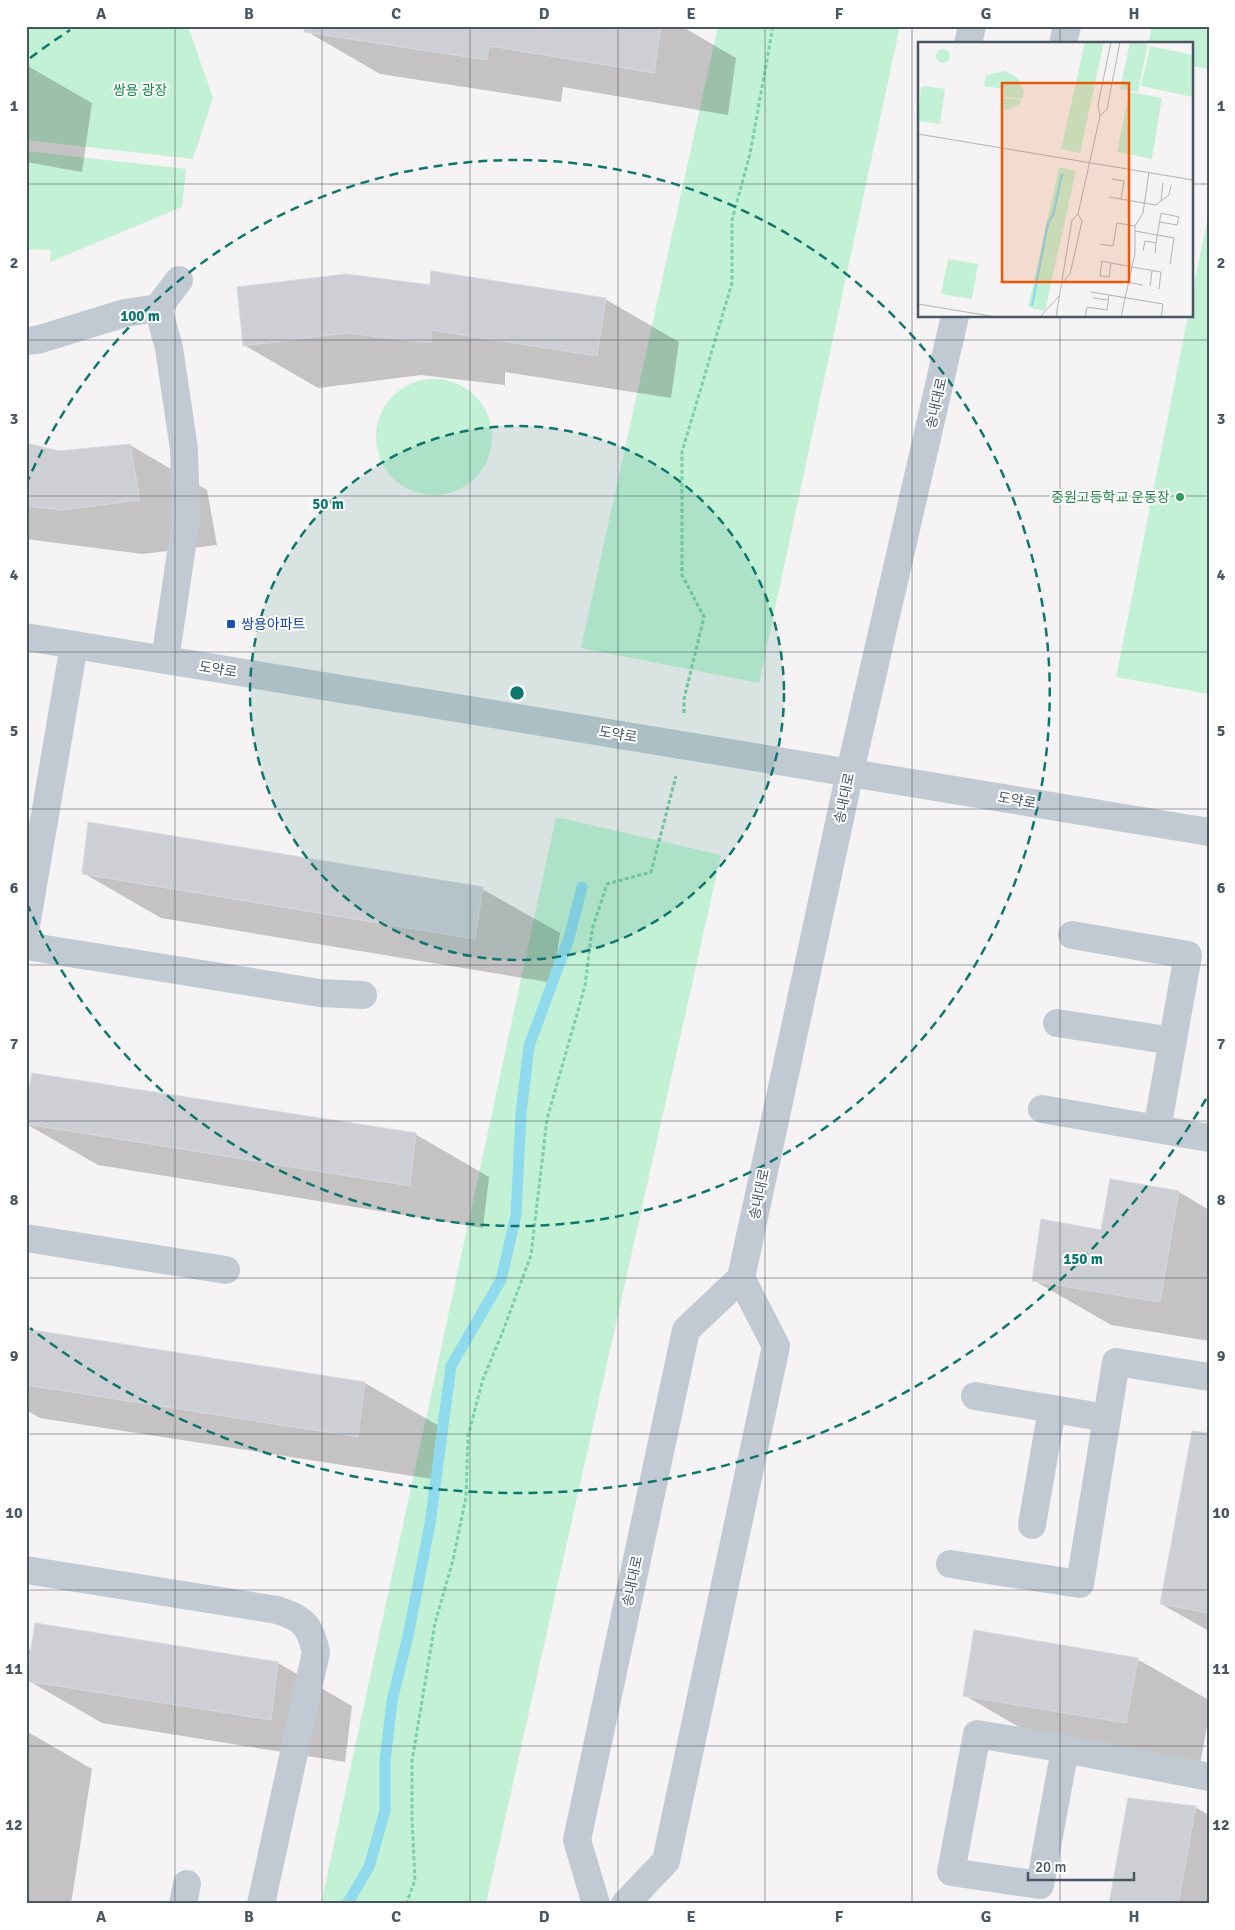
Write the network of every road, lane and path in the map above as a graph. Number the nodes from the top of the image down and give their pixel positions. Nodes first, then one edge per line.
1 (773, 26) edge
2 (972, 26) edge
3 (1067, 26) edge
4 (968, 42) edge
5 (1063, 42) edge
6 (178, 280) dead end
7 (158, 308) junction
8 (956, 318) edge
9 (26, 341) edge
10 (26, 637) edge
11 (74, 645) junction
12 (165, 660) junction
13 (684, 745) junction
14 (850, 772) junction
15 (1209, 832) edge
16 (26, 926) edge
17 (1072, 935) dead end
18 (26, 946) edge
19 (363, 994) dead end
20 (1058, 1023) dead end
21 (1172, 1041) junction
22 (1042, 1109) dead end
23 (1156, 1129) junction
24 (1209, 1138) edge
25 (26, 1238) edge
26 (226, 1270) dead end
27 (741, 1278) junction
28 (1209, 1376) edge
29 (975, 1396) dead end
30 (1052, 1410) junction
31 (1106, 1418) junction
32 (1032, 1525) dead end
33 (950, 1564) dead end
34 (26, 1570) edge
35 (1065, 1749) junction
36 (1209, 1777) edge
37 (262, 1904) edge
38 (406, 1904) edge
39 (596, 1904) edge
40 (625, 1904) edge

1 - 13 path
2 - 4 street
3 - 5 street
6 - 7 street
7 - 9 street
7 - 12 street
8 - 14 street, 송내대로
10 - 11 street, 도약로
11 - 12 street, 도약로
11 - 16 street
12 - 13 street, 도약로
13 - 14 street, 도약로
13 - 38 path
14 - 15 street, 도약로
14 - 27 street, 송내대로
17 - 21 street
18 - 19 street
20 - 21 street
21 - 23 street
22 - 23 street
23 - 24 street
25 - 26 street
27 - 39 street, 송내대로
27 - 40 street
28 - 31 street
29 - 30 street
30 - 31 street
30 - 32 street
31 - 33 street
34 - 37 street
35 - 35 street
35 - 36 street

